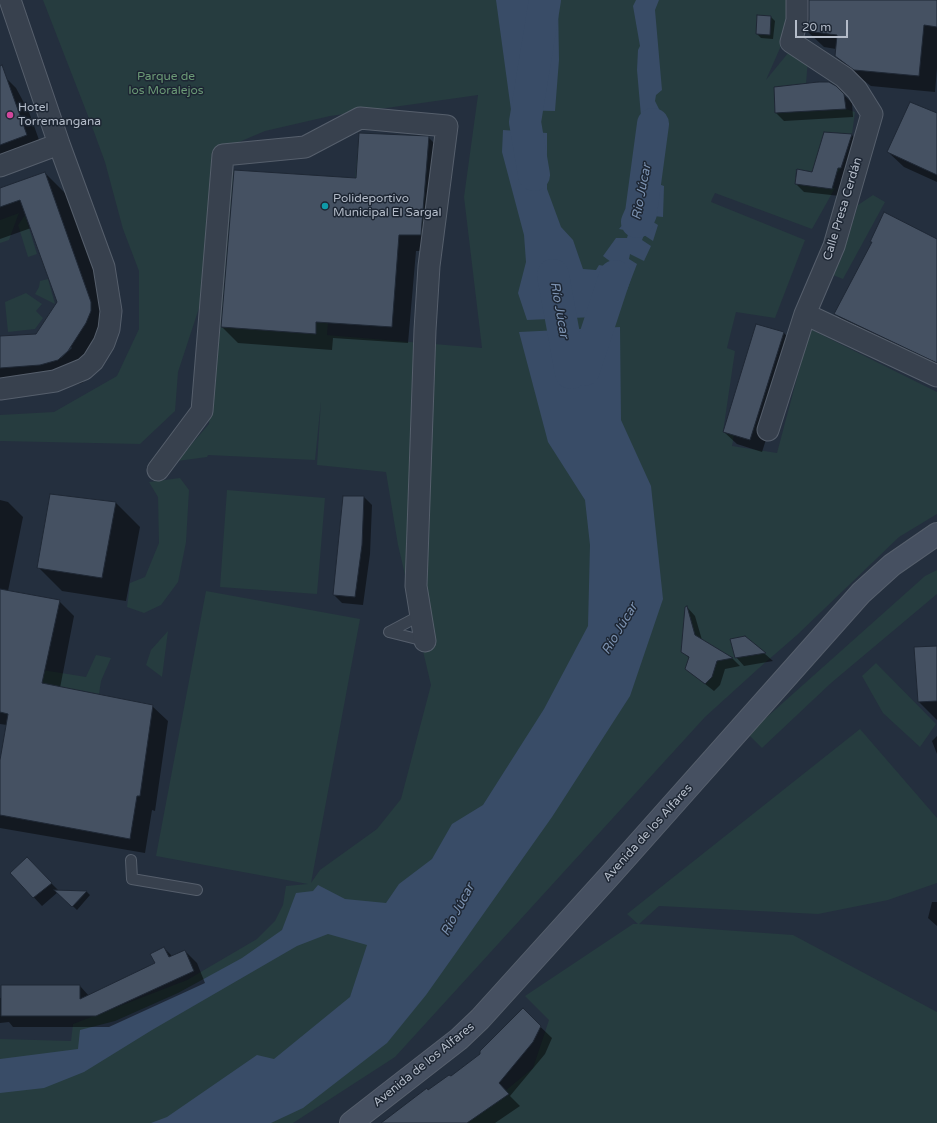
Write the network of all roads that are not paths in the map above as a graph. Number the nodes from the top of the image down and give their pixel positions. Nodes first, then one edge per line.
1 (10, 0) edge
2 (797, 0) edge
3 (59, 144) junction
4 (0, 166) edge
5 (805, 314) junction
6 (937, 376) edge
7 (0, 389) edge
8 (768, 430) dead end
9 (158, 470) dead end
10 (937, 534) edge
11 (421, 615) junction
12 (425, 641) joint
13 (131, 860) dead end
14 (196, 890) dead end
15 (351, 1123) edge

1 - 3 street
2 - 5 street, Calle Presa Cerdán
3 - 4 street
3 - 7 street
5 - 6 street
5 - 8 street, Calle Presa Cerdán
9 - 11 street
10 - 15 street, Avenida de los Alfares
11 - 12 street
11 - 12 lane
13 - 14 lane

